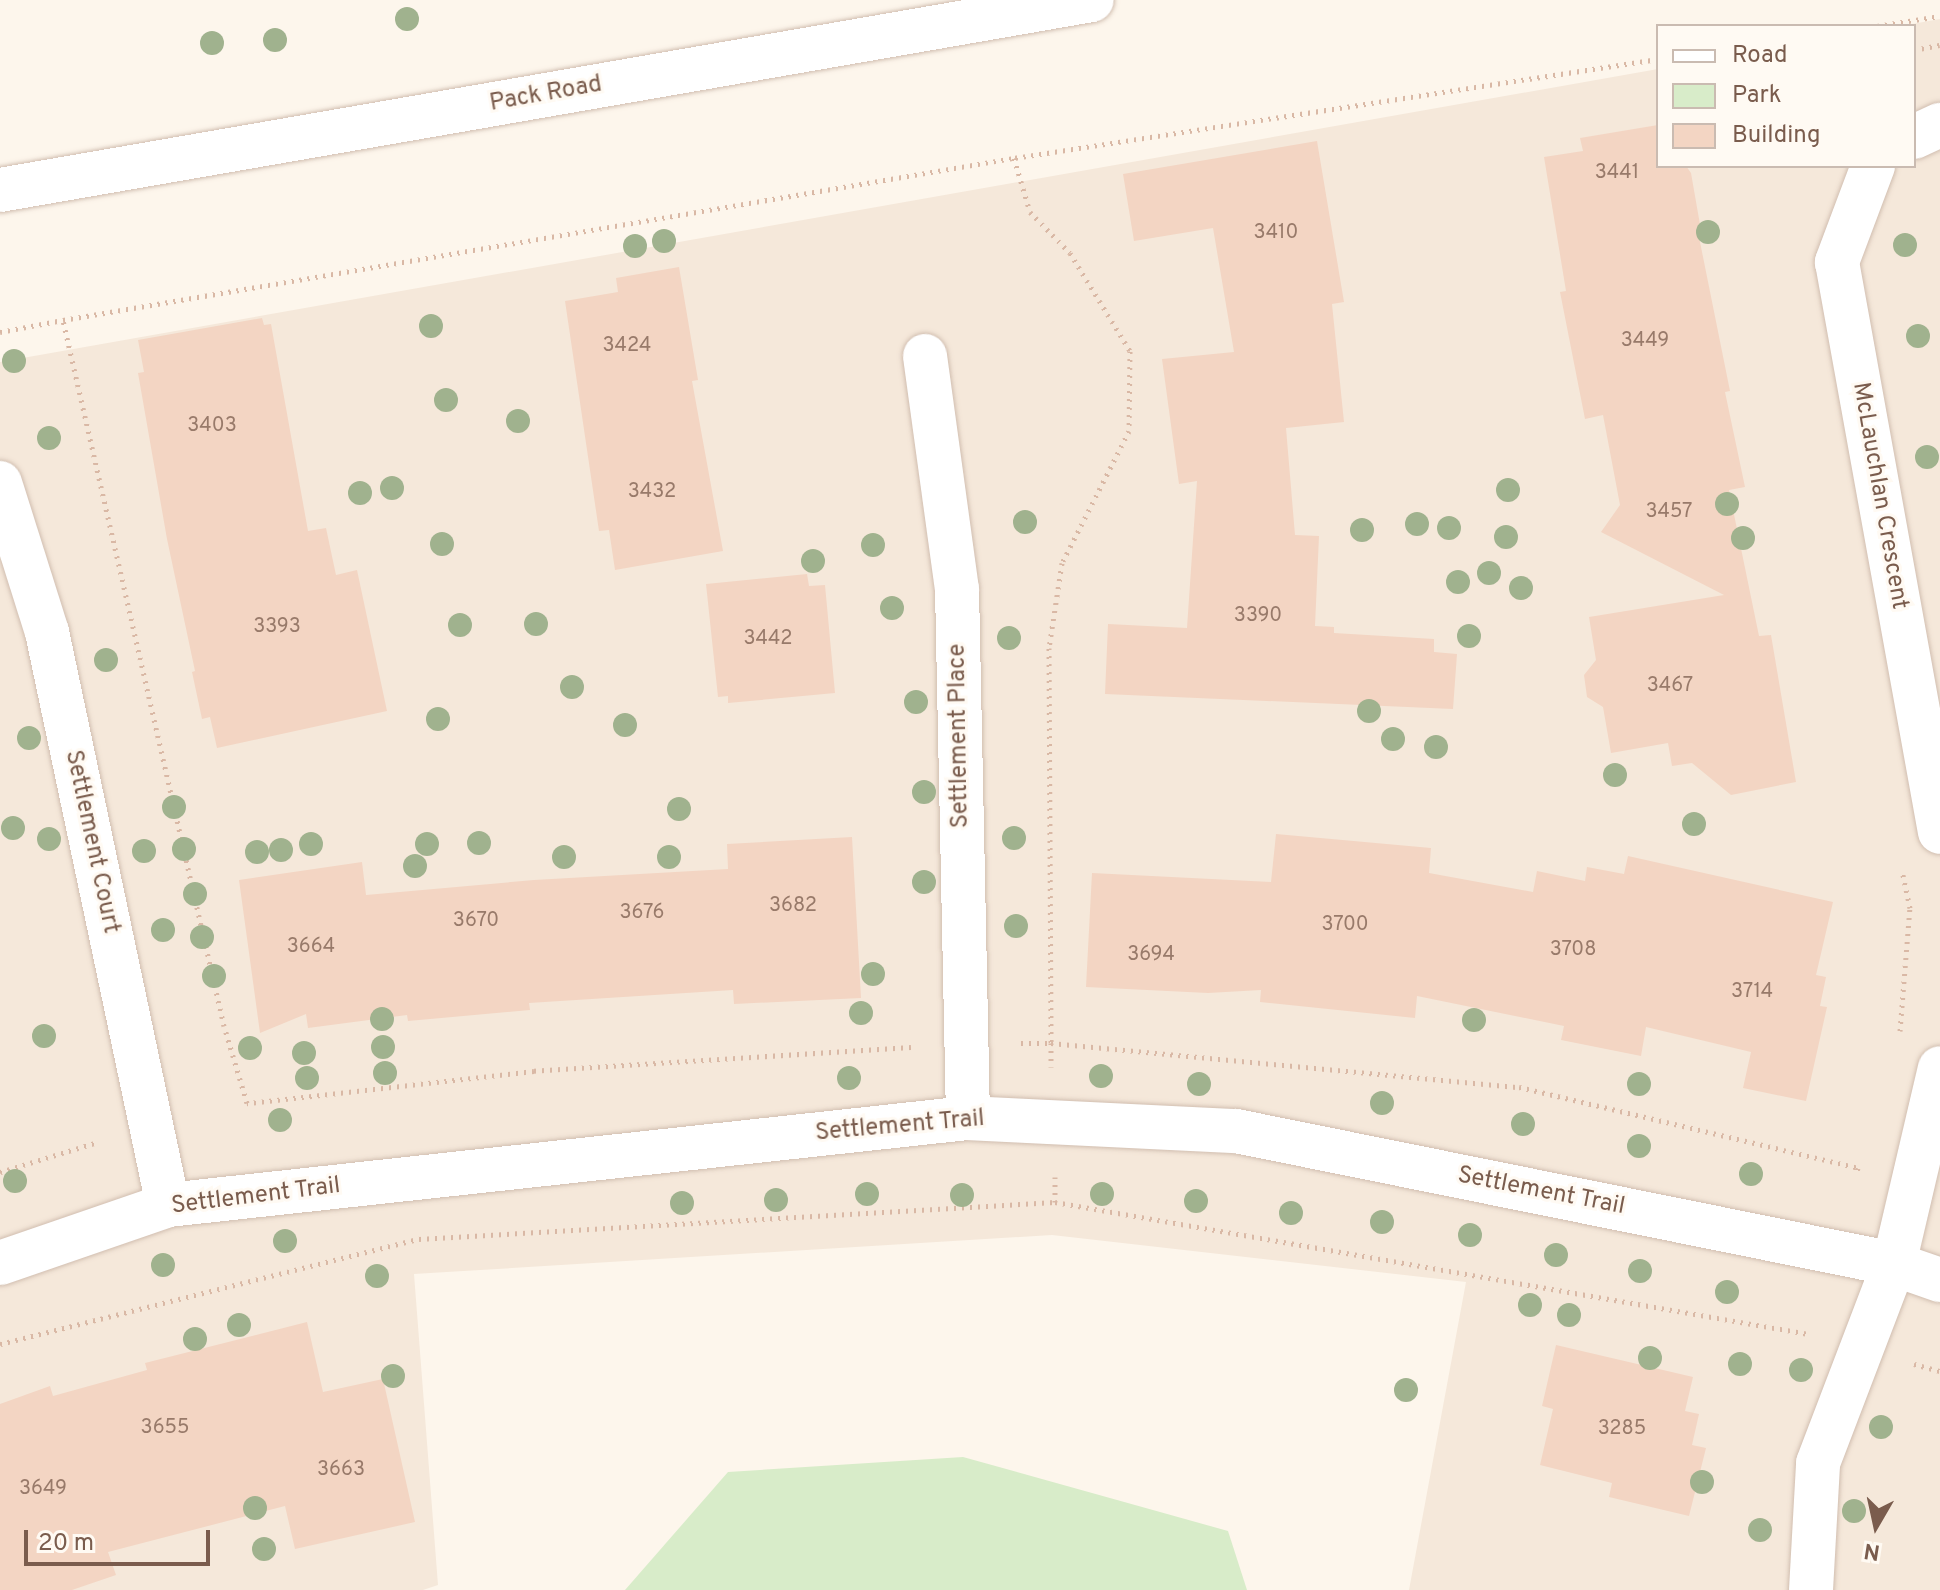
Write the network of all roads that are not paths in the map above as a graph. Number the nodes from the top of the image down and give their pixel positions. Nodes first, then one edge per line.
1 (1092, 0) edge
2 (1940, 125) edge
3 (1916, 136) edge
4 (1872, 168) edge
5 (0, 190) edge
6 (925, 356) dead end
7 (0, 483) edge
8 (1940, 832) edge
9 (1940, 1068) edge
10 (968, 1118) junction
11 (168, 1205) junction
12 (0, 1263) edge
13 (1894, 1264) junction
14 (1940, 1280) edge
15 (1811, 1590) edge

1 - 5 street, Pack Road
2 - 3 street
4 - 8 street, McLauchlan Crescent
6 - 10 street, Settlement Place
7 - 11 street, Settlement Court
9 - 13 street
10 - 11 street, Settlement Trail
10 - 13 street, Settlement Trail
11 - 12 street, Settlement Trail
13 - 14 street, Settlement Trail
13 - 15 street

